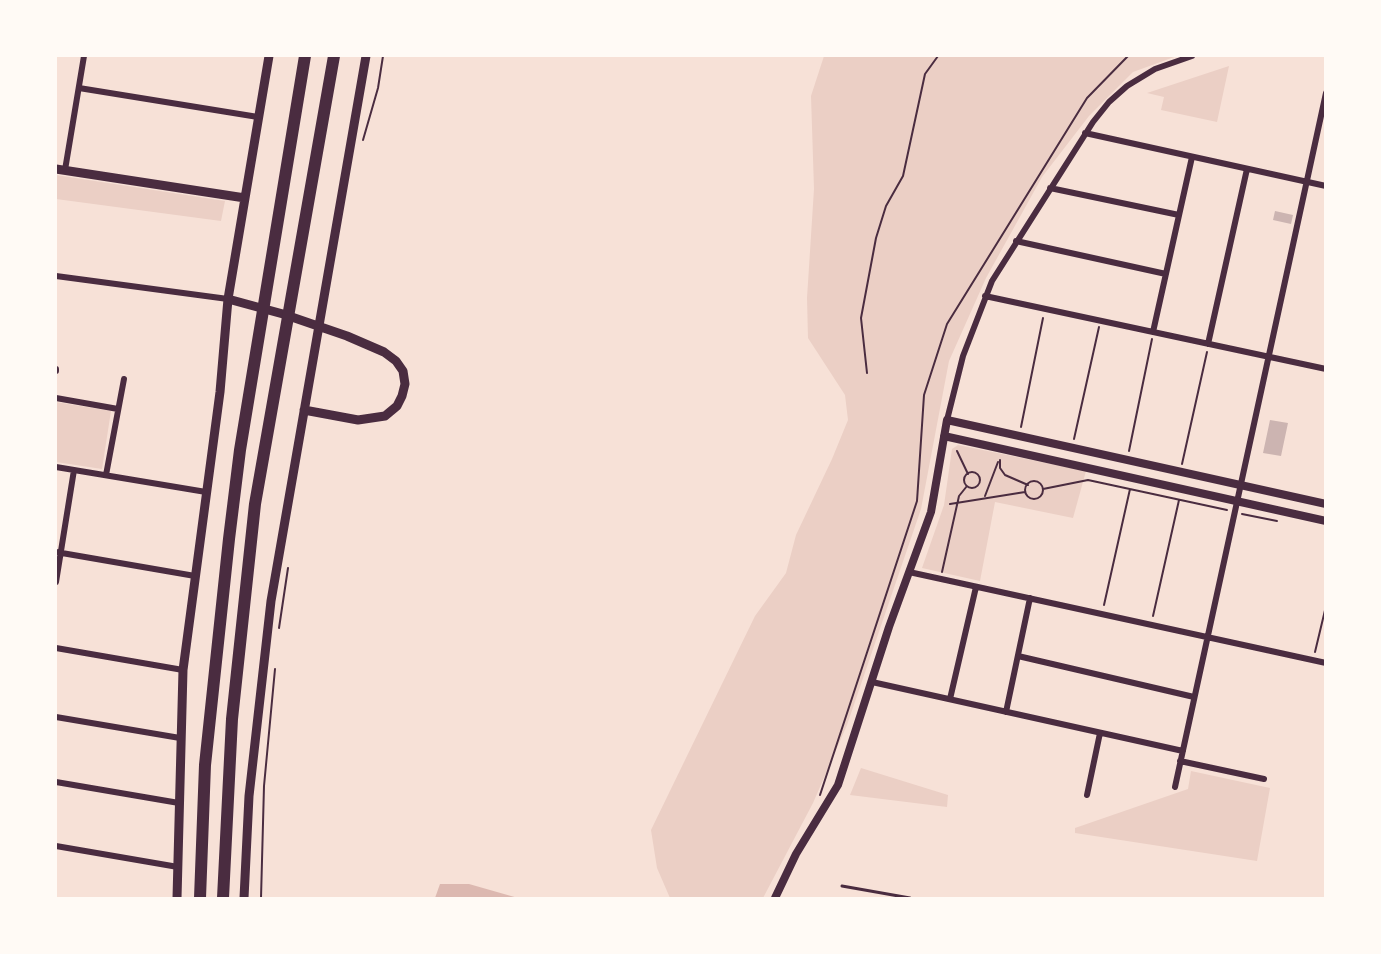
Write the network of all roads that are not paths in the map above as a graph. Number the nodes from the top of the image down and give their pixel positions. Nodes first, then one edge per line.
1 (84, 56) edge
2 (269, 56) edge
3 (305, 56) edge
4 (334, 56) edge
5 (366, 56) edge
6 (1192, 56) edge
7 (79, 87) junction
8 (1326, 93) edge
9 (258, 117) junction
10 (1085, 133) junction
11 (1192, 157) junction
12 (1247, 169) junction
13 (60, 170) edge
14 (1307, 182) junction
15 (1326, 186) edge
16 (1050, 188) junction
17 (244, 198) junction
18 (1179, 215) junction
19 (1016, 241) junction
20 (1166, 274) junction
21 (56, 276) edge
22 (985, 296) junction
23 (228, 299) junction
24 (1153, 332) junction
25 (1208, 344) junction
26 (1269, 357) junction
27 (1326, 369) edge
28 (124, 379) dead end
29 (56, 398) edge
30 (118, 409) junction
31 (304, 410) junction
32 (947, 420) junction
33 (944, 436) junction
34 (56, 467) edge
35 (74, 470) junction
36 (106, 475) junction
37 (1242, 486) junction
38 (206, 492) junction
39 (1236, 502) junction
40 (1326, 504) edge
41 (1326, 521) edge
42 (58, 553) edge
43 (909, 572) junction
44 (195, 576) junction
45 (56, 582) edge
46 (976, 586) junction
47 (1030, 598) junction
48 (1207, 637) junction
49 (56, 648) edge
50 (1018, 656) junction
51 (1326, 663) edge
52 (183, 670) junction
53 (872, 682) junction
54 (1194, 697) junction
55 (950, 699) junction
56 (1006, 712) junction
57 (56, 717) edge
58 (1100, 733) junction
59 (180, 738) junction
60 (1183, 751) junction
61 (1180, 761) junction
62 (1264, 779) dead end
63 (56, 782) edge
64 (1175, 787) dead end
65 (1087, 795) dead end
66 (179, 803) junction
67 (56, 846) edge
68 (178, 867) junction
69 (842, 886) dead end
70 (177, 898) edge
71 (200, 898) edge
72 (223, 898) edge
73 (244, 898) edge
74 (775, 898) edge
75 (910, 898) edge

1 - 7 street
2 - 9 main road
3 - 71 highway
4 - 72 highway
5 - 31 main road
6 - 10 street
7 - 9 street
7 - 13 street
8 - 14 street
9 - 17 main road
10 - 11 street
10 - 16 street
11 - 12 street
11 - 18 street
12 - 14 street
12 - 25 street
13 - 17 main road
14 - 15 street
14 - 26 street
16 - 18 street
16 - 19 street
17 - 23 main road
18 - 20 street
19 - 20 street
19 - 22 street
20 - 24 street
21 - 23 street
22 - 24 street
22 - 32 street
23 - 31 main road
23 - 38 main road
24 - 25 street
25 - 26 street
26 - 27 street
26 - 37 street
28 - 30 street
29 - 30 street
30 - 36 street
31 - 73 main road
32 - 33 street
32 - 37 street
33 - 39 street
33 - 43 street
34 - 35 street
35 - 36 street
35 - 42 street
36 - 38 street
37 - 39 street
37 - 40 street
38 - 44 main road
39 - 41 street
39 - 48 street
42 - 44 street
42 - 45 street
43 - 46 street
43 - 53 street
44 - 52 main road
46 - 47 street
46 - 55 street
47 - 48 street
47 - 50 street
48 - 51 street
48 - 54 street
49 - 52 street
50 - 54 street
50 - 56 street
52 - 59 main road
53 - 55 street
53 - 74 street
54 - 60 street
55 - 56 street
56 - 58 street
57 - 59 street
58 - 60 street
58 - 65 street
59 - 66 main road
60 - 61 street
61 - 62 street
61 - 64 street
63 - 66 street
66 - 68 main road
67 - 68 street
68 - 70 main road
69 - 75 lane

